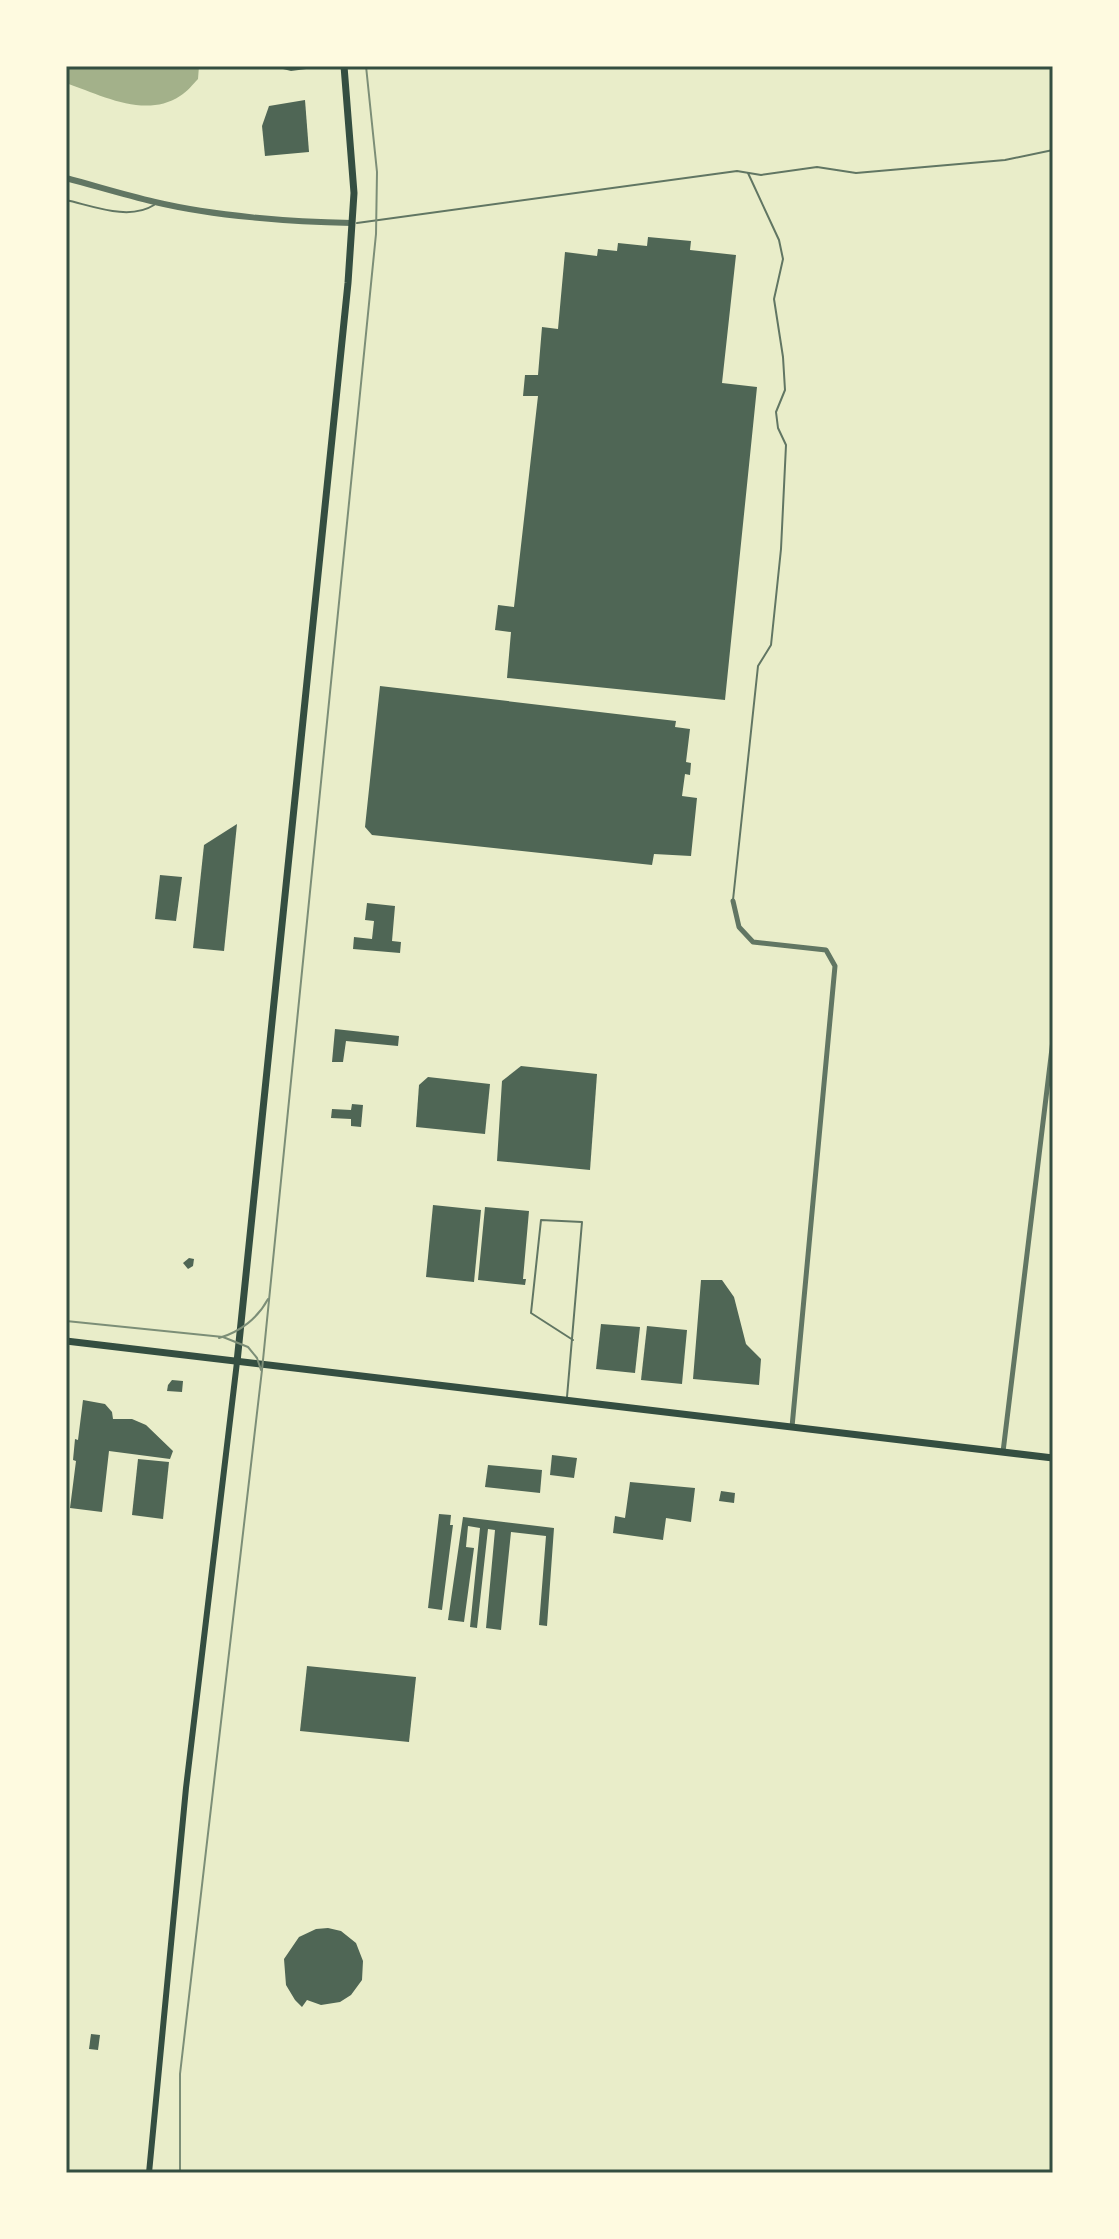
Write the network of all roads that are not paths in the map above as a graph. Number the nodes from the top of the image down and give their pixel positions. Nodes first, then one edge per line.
1 (344, 66) edge
2 (1053, 150) edge
3 (748, 173) junction
4 (66, 178) edge
5 (66, 200) edge
6 (157, 203) junction
7 (352, 223) junction
8 (733, 901) joint
9 (1053, 1040) edge
10 (573, 1340) junction
11 (66, 1341) edge
12 (237, 1362) junction
13 (566, 1402) junction
14 (792, 1428) junction
15 (1003, 1452) junction
16 (1053, 1458) edge
17 (149, 2173) edge

1 - 7 main road
2 - 3 lane
3 - 7 lane
3 - 8 lane
4 - 6 street
5 - 6 lane
6 - 7 street
7 - 12 main road
8 - 14 street
9 - 15 street
10 - 10 lane
10 - 13 lane
11 - 12 main road
12 - 13 main road
12 - 17 main road
13 - 14 main road
14 - 15 main road
15 - 16 main road

